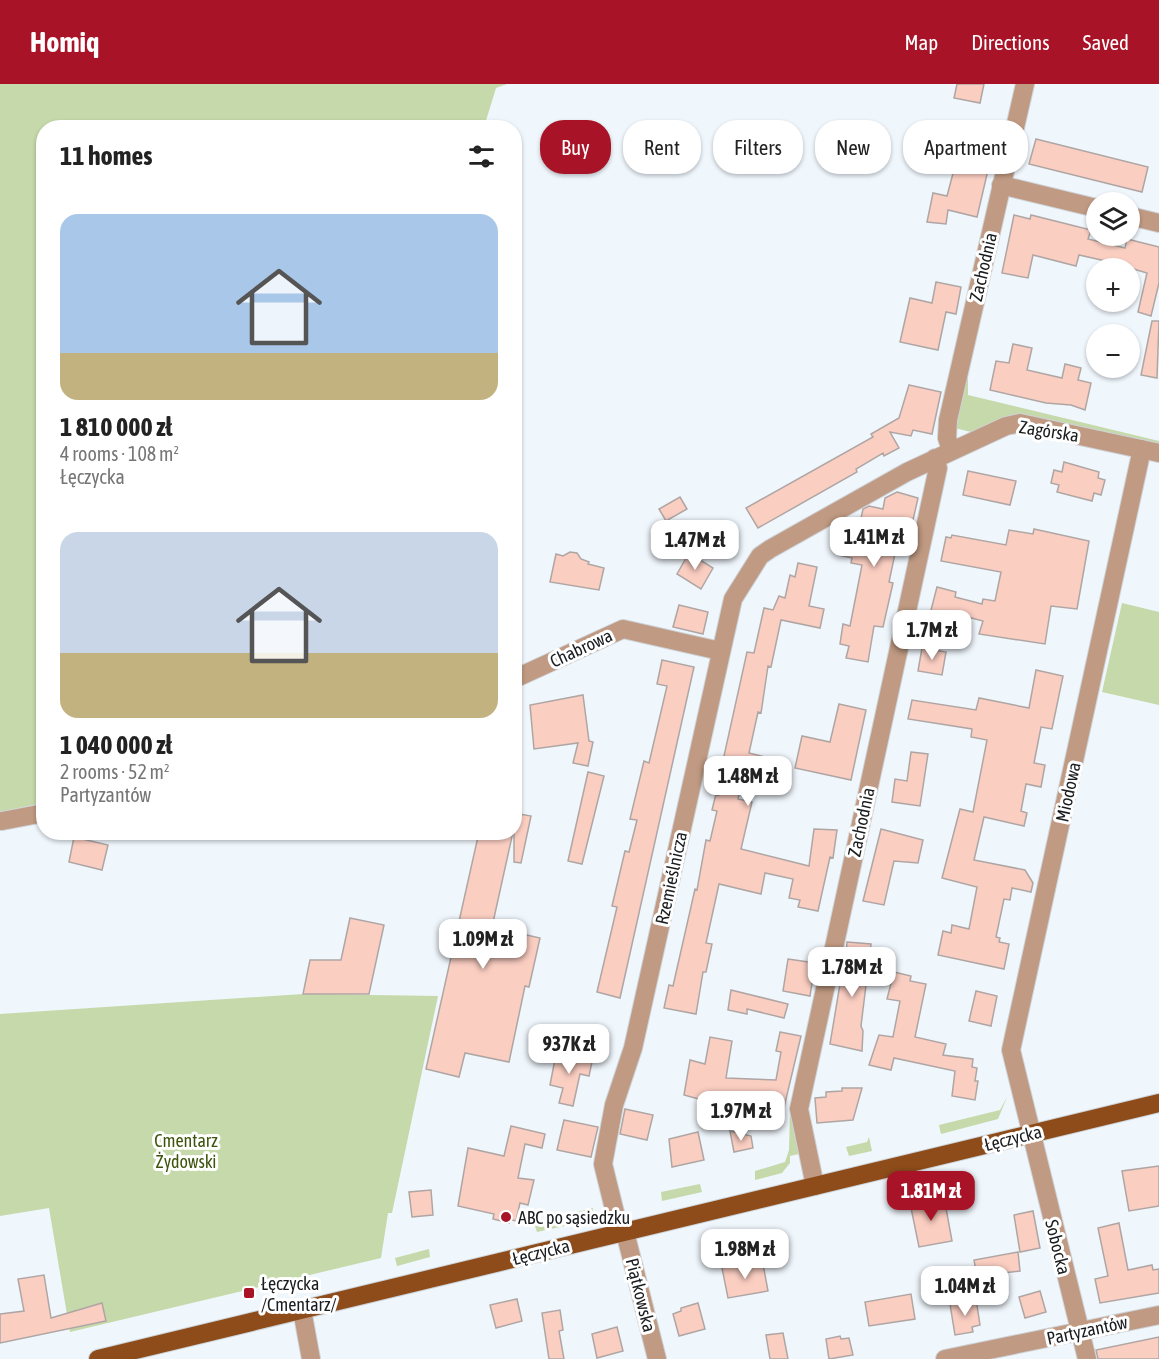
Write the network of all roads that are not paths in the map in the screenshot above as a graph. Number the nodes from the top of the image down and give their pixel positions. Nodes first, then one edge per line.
1 (1026, 84) edge
2 (1001, 185) junction
3 (1086, 205) edge
4 (1140, 218) edge
5 (1159, 223) edge
6 (1151, 451) edge
7 (943, 454) junction
8 (720, 651) junction
9 (522, 675) edge
10 (36, 815) edge
11 (2, 821) dead end
12 (1159, 1103) edge
13 (1030, 1134) junction
14 (815, 1186) junction
15 (622, 1232) junction
16 (302, 1310) junction
17 (1159, 1315) edge
18 (1080, 1332) junction
19 (98, 1359) edge
20 (311, 1359) edge
21 (657, 1359) edge
22 (945, 1359) edge
23 (1087, 1359) edge

1 - 2 street, Zachodnia
2 - 3 street
2 - 7 street, Zachodnia
4 - 5 street
6 - 7 street, Zagórska
6 - 13 street, Miodowa
7 - 8 street, Rzemieślnicza
7 - 14 street, Zachodnia
8 - 9 street, Chabrowa
8 - 15 street, Rzemieślnicza
10 - 11 street
12 - 13 main road, Łęczycka
13 - 14 main road, Łęczycka
13 - 18 street, Sobocka
14 - 15 main road, Łęczycka
15 - 16 main road, Łęczycka
15 - 21 street, Piątkowska
16 - 19 main road, Łęczycka
16 - 20 street
17 - 18 street, Partyzantów
18 - 22 street, Partyzantów
18 - 23 street, Sobocka

